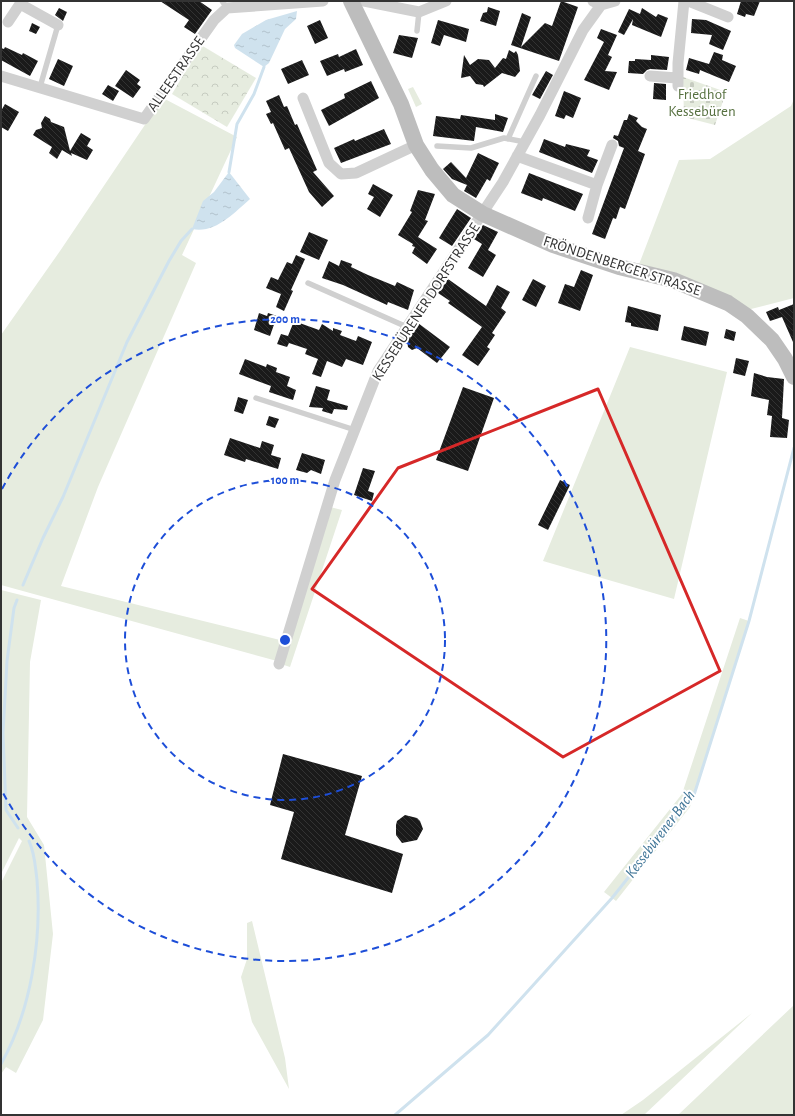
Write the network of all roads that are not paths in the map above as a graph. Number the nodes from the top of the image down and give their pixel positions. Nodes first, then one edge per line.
1 (323, 1) edge
2 (351, 1) edge
3 (364, 1) edge
4 (446, 1) edge
5 (615, 1) edge
6 (684, 1) edge
7 (688, 1) edge
8 (21, 3) edge
9 (597, 3) edge
10 (224, 4) edge
11 (419, 12) junction
12 (728, 17) dead end
13 (8, 22) dead end
14 (58, 26) joint
15 (418, 31) dead end
16 (1, 76) edge
17 (536, 76) dead end
18 (650, 76) dead end
19 (40, 87) junction
20 (303, 98) dead end
21 (508, 139) junction
22 (525, 142) junction
23 (612, 144) dead end
24 (416, 145) junction
25 (437, 146) dead end
26 (517, 156) junction
27 (597, 185) junction
28 (483, 214) junction
29 (588, 218) dead end
30 (308, 283) dead end
31 (407, 327) junction
32 (794, 377) edge
33 (256, 398) dead end
34 (355, 430) junction
35 (279, 664) dead end

1 - 10 street, ALLEESTRASSE
2 - 24 main road, FRÖNDENBERGER STRASSE
3 - 11 street
4 - 11 street
5 - 9 street
6 - 18 street
7 - 12 street
8 - 13 street
8 - 14 street
9 - 22 street, KESSEBÜRENER DORFSTRASSE
10 - 19 street, ALLEESTRASSE
11 - 15 lane
14 - 19 lane
16 - 19 street, ALLEESTRASSE
17 - 21 lane
20 - 24 street
21 - 22 lane
21 - 25 lane
22 - 26 street, KESSEBÜRENER DORFSTRASSE
23 - 27 street
24 - 28 main road, FRÖNDENBERGER STRASSE
26 - 27 street
26 - 28 street, KESSEBÜRENER DORFSTRASSE
27 - 29 street
28 - 31 street, KESSEBÜRENER DORFSTRASSE
28 - 32 main road, FRÖNDENBERGER STRASSE
30 - 31 lane
31 - 34 street, KESSEBÜRENER DORFSTRASSE
33 - 34 lane
34 - 35 street, KESSEBÜRENER DORFSTRASSE

